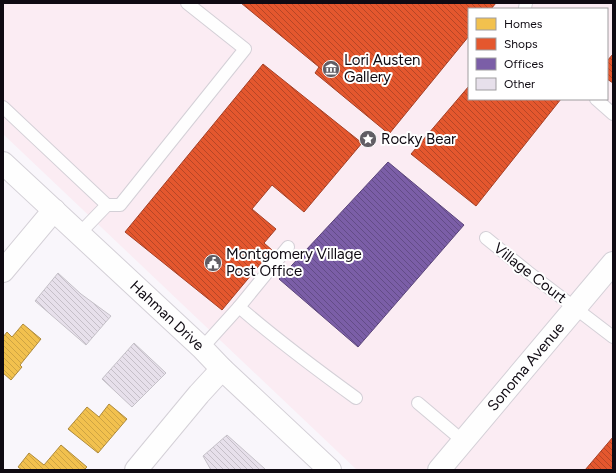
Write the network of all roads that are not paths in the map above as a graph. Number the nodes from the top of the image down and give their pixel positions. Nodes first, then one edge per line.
1 (187, 3) edge
2 (597, 100) edge
3 (3, 108) edge
4 (613, 114) edge
5 (3, 162) edge
6 (108, 205) junction
7 (54, 210) junction
8 (79, 234) junction
9 (486, 238) dead end
10 (288, 247) dead end
11 (613, 263) edge
12 (3, 271) edge
13 (239, 307) junction
14 (575, 308) junction
15 (613, 337) edge
16 (202, 348) junction
17 (222, 369) junction
18 (356, 398) dead end
19 (418, 403) dead end
20 (463, 441) junction
21 (136, 470) edge
22 (330, 470) edge
23 (439, 470) edge

1 - 6 lane
2 - 4 lane
3 - 6 lane
5 - 7 street, Hahman Drive
6 - 8 lane
7 - 8 street, Hahman Drive
7 - 12 street
8 - 16 street, Hahman Drive
9 - 14 lane, Village Court
10 - 13 lane
11 - 14 street, Sonoma Avenue
13 - 16 lane
13 - 18 lane
14 - 15 lane, Village Court
14 - 20 street, Sonoma Avenue
16 - 17 street, Hahman Drive
17 - 21 street
17 - 22 street, Hahman Drive
19 - 20 lane
20 - 23 street, Sonoma Avenue

